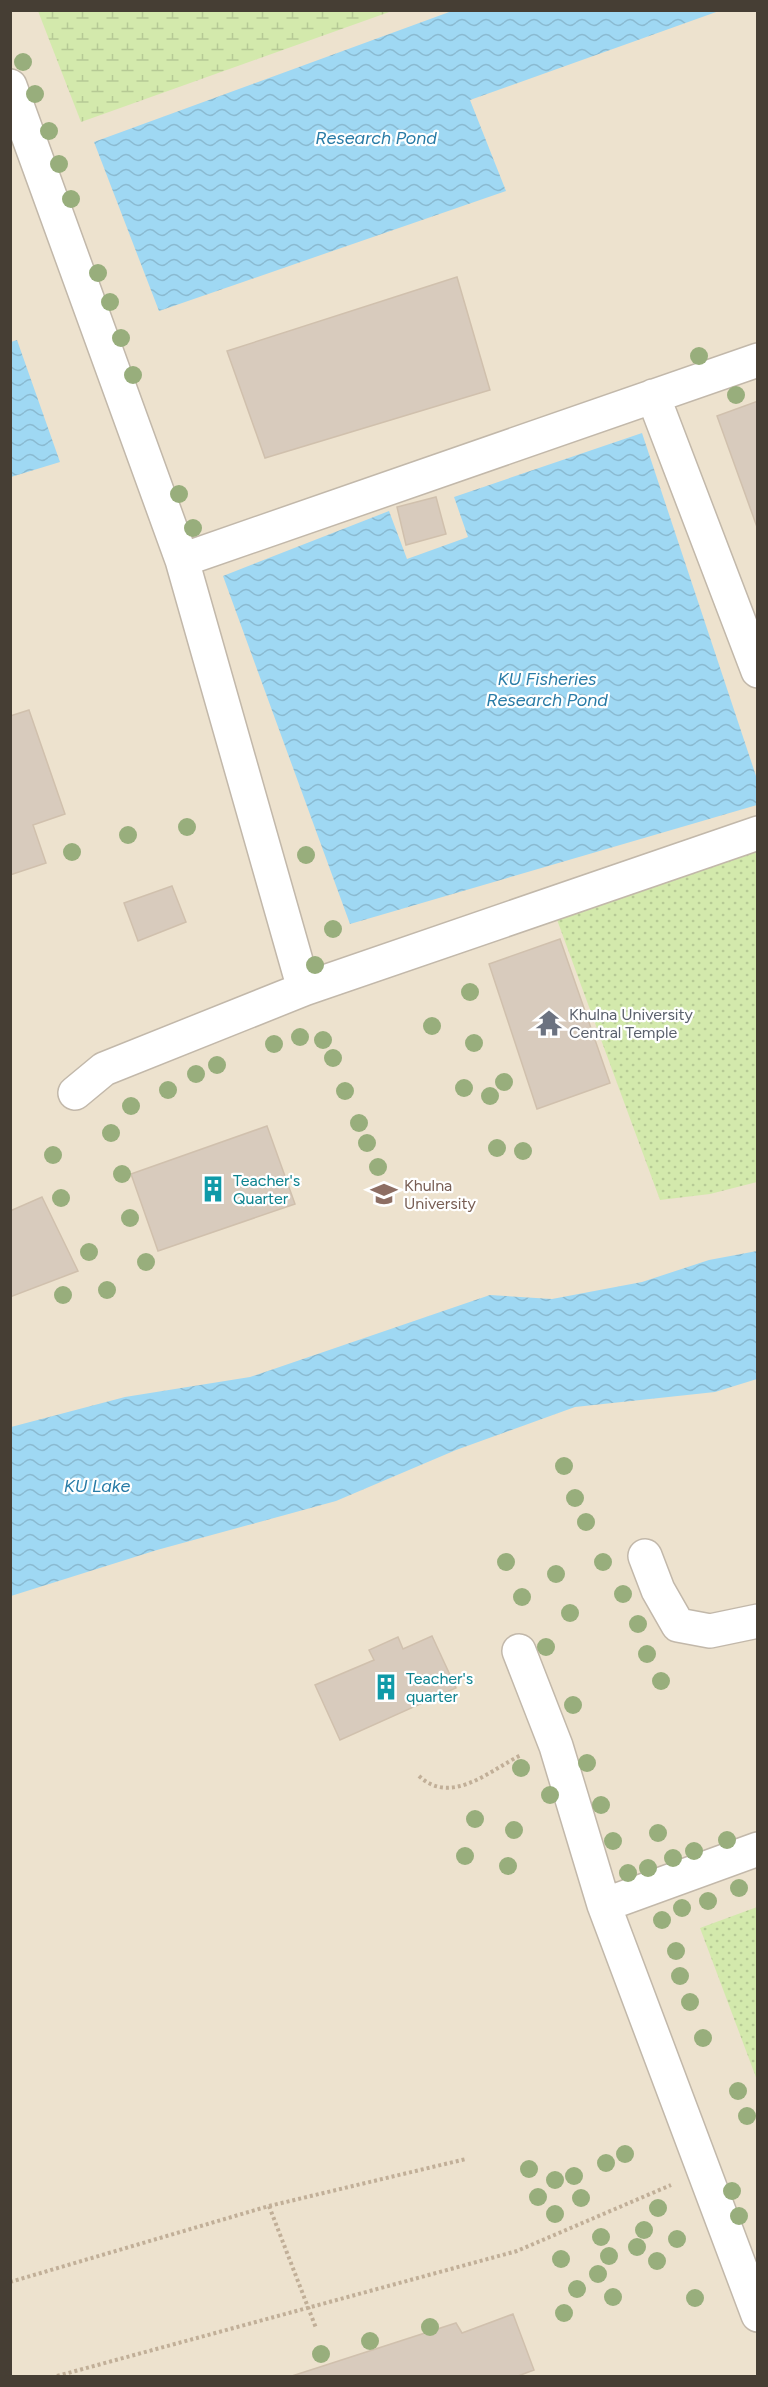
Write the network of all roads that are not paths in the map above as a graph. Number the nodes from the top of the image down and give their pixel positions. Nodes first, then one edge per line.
1 (10, 86) edge
2 (758, 360) edge
3 (653, 396) junction
4 (182, 560) junction
5 (758, 671) edge
6 (758, 833) edge
7 (304, 989) junction
8 (75, 1094) dead end
9 (645, 1556) dead end
10 (758, 1621) edge
11 (519, 1651) dead end
12 (758, 1849) edge
13 (604, 1905) junction
14 (758, 2315) edge

1 - 4 lane
2 - 3 lane
3 - 4 lane
3 - 5 lane
4 - 7 lane
6 - 7 lane
7 - 8 lane
9 - 10 lane
11 - 13 lane
12 - 13 lane
13 - 14 lane

